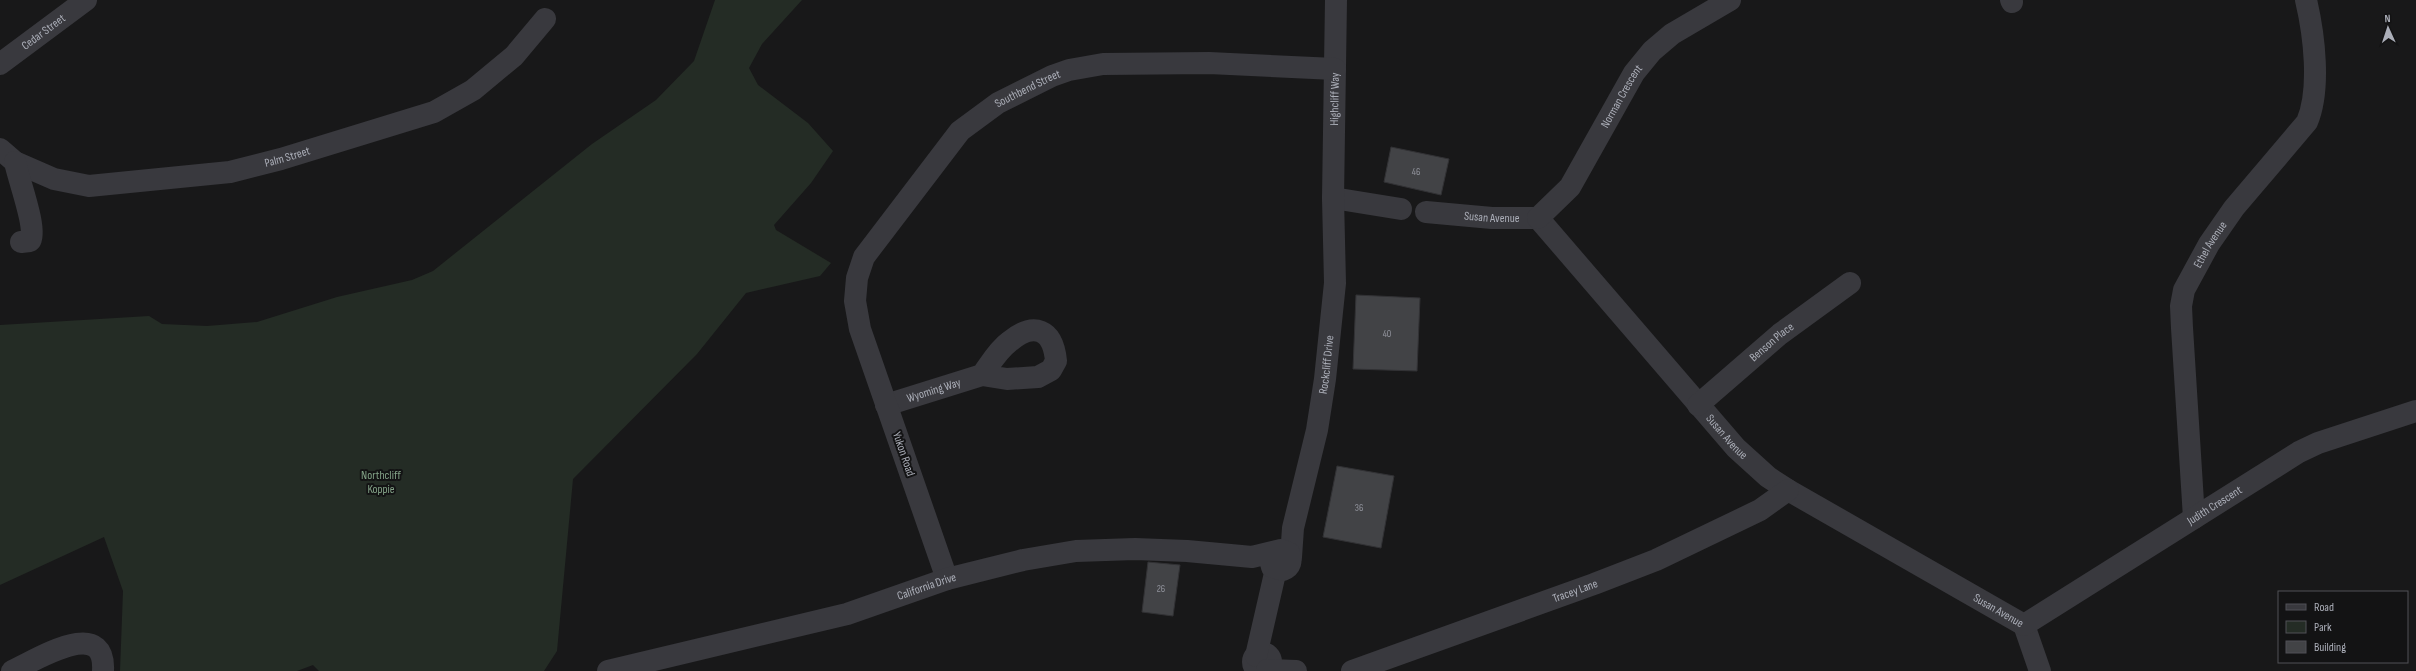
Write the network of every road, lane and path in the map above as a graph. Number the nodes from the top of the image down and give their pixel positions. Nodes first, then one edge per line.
1 (86, 0) edge
2 (1336, 0) edge
3 (1730, 0) edge
4 (2306, 0) edge
5 (544, 19) dead end
6 (0, 64) edge
7 (1335, 69) junction
8 (7, 156) edge
9 (1333, 198) junction
10 (1401, 209) dead end
11 (1426, 212) dead end
12 (1538, 218) junction
13 (20, 242) dead end
14 (1850, 283) dead end
15 (860, 329) joint
16 (982, 375) dead end
17 (886, 405) junction
18 (1698, 405) junction
19 (2416, 411) edge
20 (1788, 490) junction
21 (2194, 518) junction
22 (1279, 561) junction
23 (947, 579) junction
24 (2024, 625) junction
25 (1262, 665) edge
26 (12, 671) edge
27 (103, 671) edge
28 (608, 671) edge
29 (1292, 671) edge
30 (1296, 671) edge
31 (1352, 671) edge
32 (2040, 671) edge

1 - 6 street, Cedar Street
2 - 7 street, Highcliff Way
3 - 12 street, Norman Crescent
4 - 21 street, Ethel Avenue
5 - 8 street, Palm Street
7 - 9 street, Highcliff Way
7 - 15 street, Southbend Street
8 - 13 street
9 - 10 street
9 - 22 street, Rockcliff Drive
11 - 12 street, Susan Avenue
12 - 18 street, Susan Avenue
14 - 18 street, Benson Place
15 - 17 street, Yukon Road
16 - 17 street, Wyoming Way
17 - 23 street, Yukon Road
18 - 20 street, Susan Avenue
19 - 21 street, Judith Crescent
20 - 24 street, Susan Avenue
20 - 31 street, Tracey Lane
21 - 24 street, Judith Crescent
22 - 23 street, California Drive
22 - 25 street, Rockcliff Drive
23 - 28 street, California Drive
24 - 32 street, Susan Avenue
25 - 29 street
26 - 27 street
29 - 30 street

